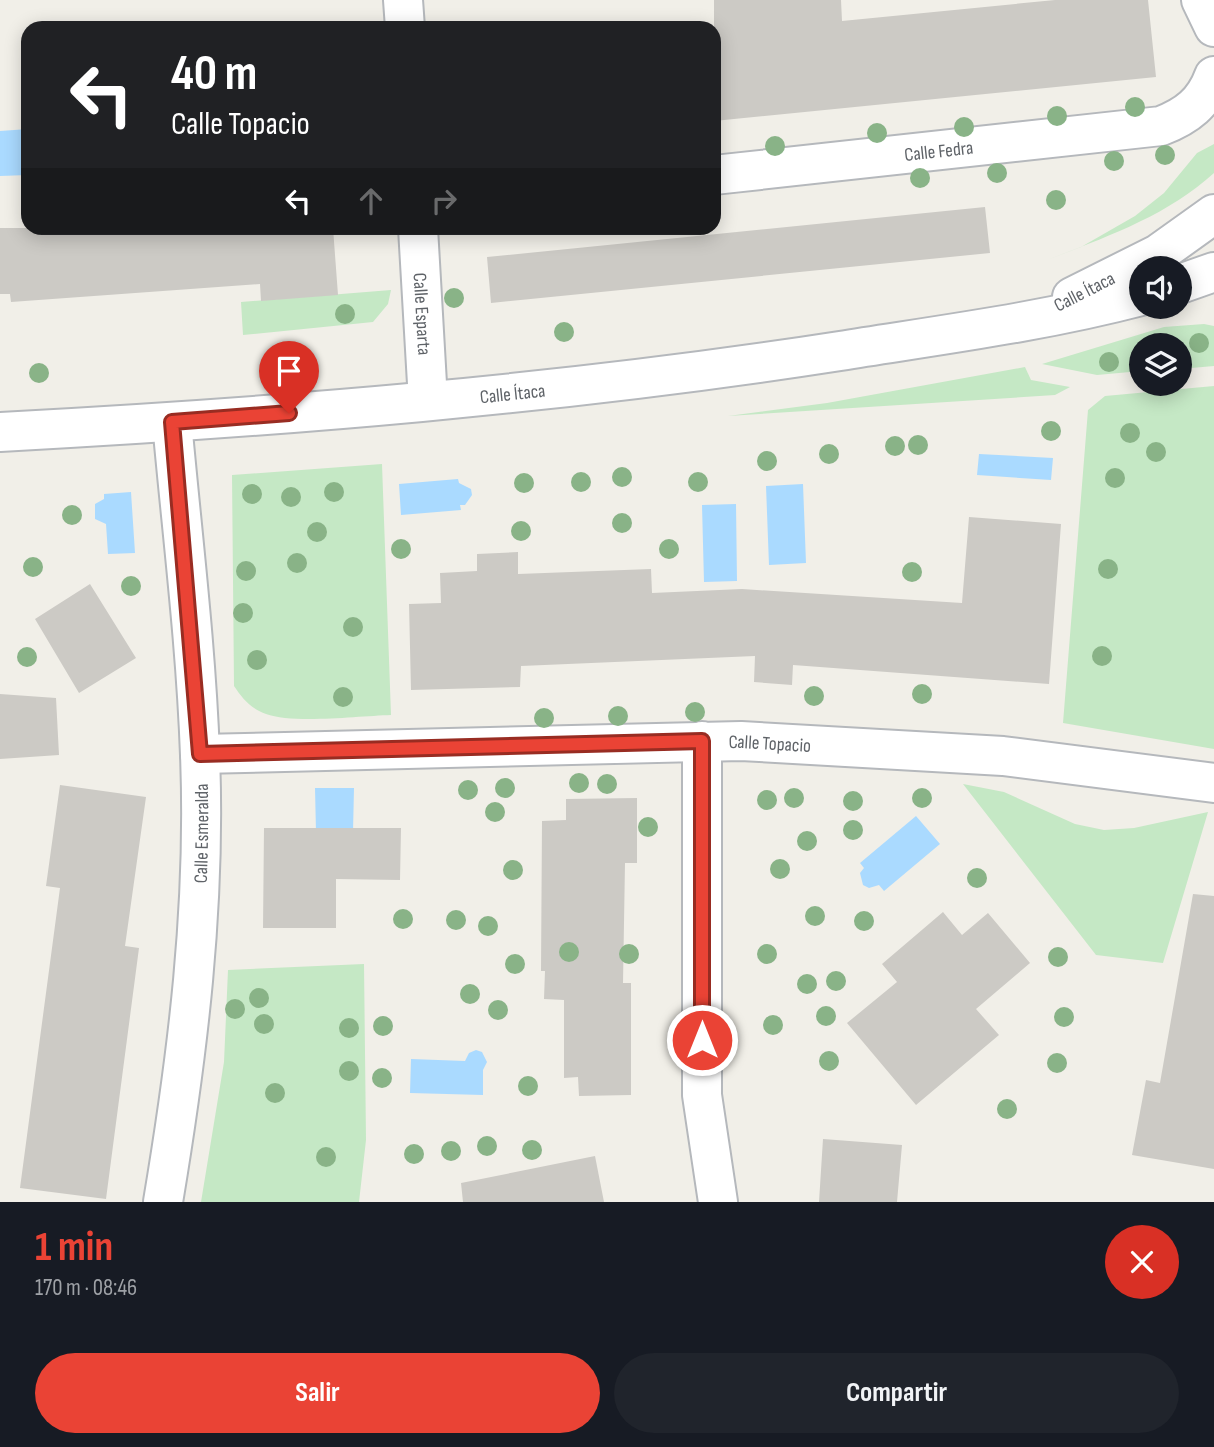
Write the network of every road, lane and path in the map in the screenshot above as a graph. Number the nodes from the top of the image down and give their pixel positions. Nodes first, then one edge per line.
1 (403, 0) edge
2 (1201, 0) edge
3 (404, 21) edge
4 (1214, 27) edge
5 (1214, 76) edge
6 (721, 174) edge
7 (1214, 214) edge
8 (418, 235) edge
9 (1214, 272) edge
10 (1192, 280) edge
11 (1214, 293) edge
12 (1192, 294) edge
13 (1129, 299) edge
14 (1024, 322) junction
15 (428, 401) junction
16 (172, 422) junction
17 (0, 432) edge
18 (702, 741) junction
19 (200, 754) junction
20 (1214, 783) edge
21 (163, 1202) edge
22 (719, 1202) edge

1 - 3 street
2 - 4 street
5 - 6 street, Calle Fedra
7 - 14 street, Calle Ítaca
8 - 15 street, Calle Esparta
9 - 10 street
11 - 12 street
13 - 14 street, Calle Ítaca
14 - 15 street, Calle Ítaca
15 - 16 street, Calle Ítaca
16 - 17 street, Calle Ítaca
16 - 19 street, Calle Esmeralda
18 - 19 street, Calle Topacio
18 - 20 street, Calle Topacio
18 - 22 street
19 - 21 street, Calle Esmeralda

